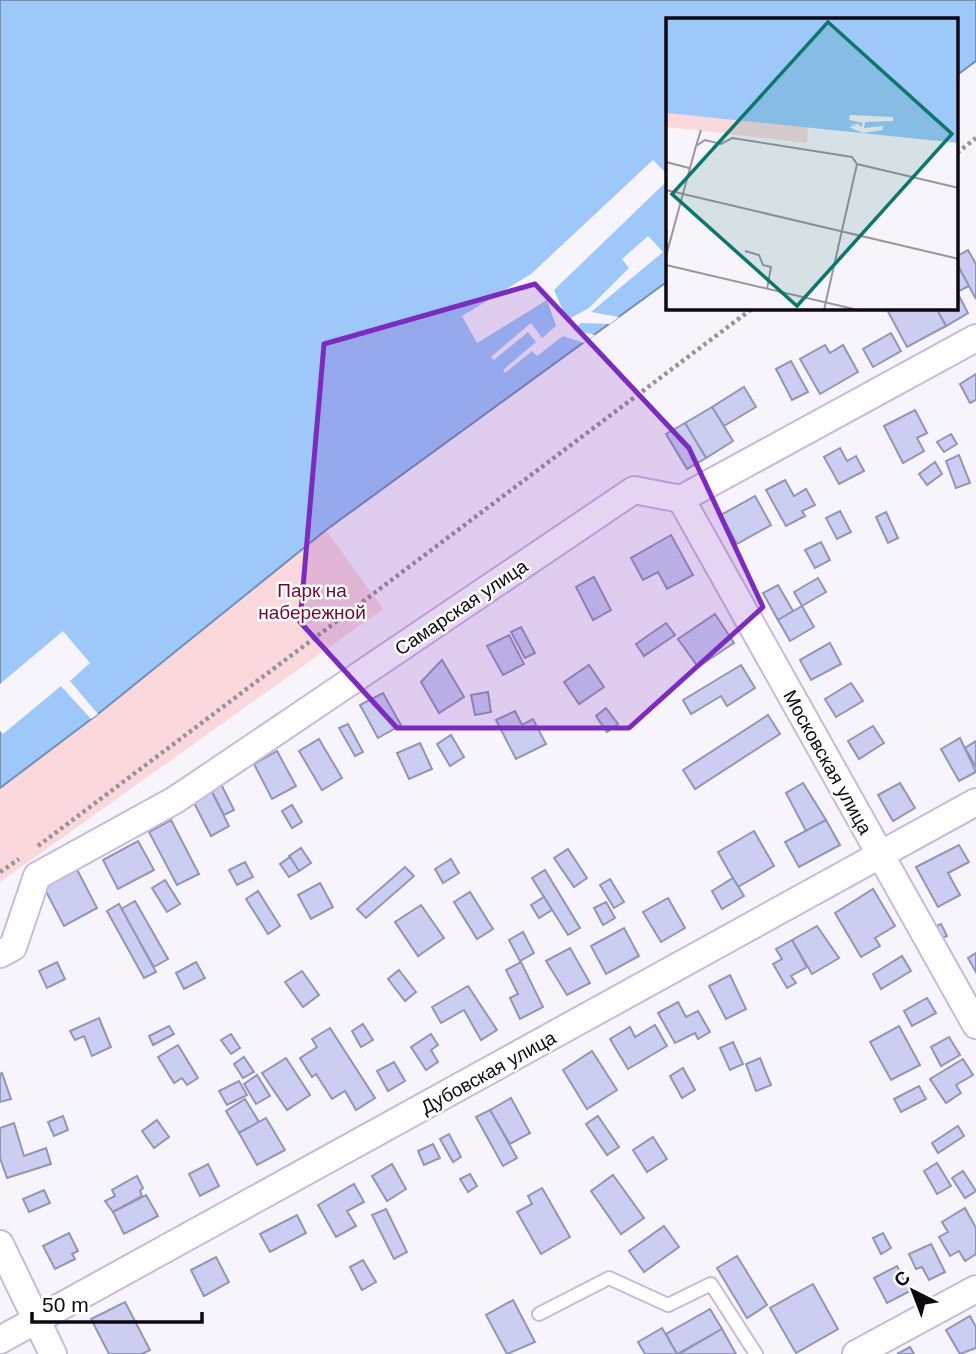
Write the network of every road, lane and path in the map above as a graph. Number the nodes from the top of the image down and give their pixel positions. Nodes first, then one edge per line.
1 (976, 138) edge
2 (958, 152) edge
3 (750, 310) edge
4 (976, 338) edge
5 (681, 499) junction
6 (976, 802) edge
7 (880, 855) junction
8 (0, 873) edge
9 (0, 954) edge
10 (976, 1026) edge
11 (0, 1244) edge
12 (976, 1289) edge
13 (539, 1314) dead end
14 (36, 1323) junction
15 (0, 1340) edge
16 (53, 1354) edge
17 (756, 1354) edge
18 (856, 1354) edge

1 - 2 path
3 - 8 path
4 - 5 street
5 - 7 street, Московская улица
5 - 9 street, Самарская улица
6 - 7 street, Дубовская улица
7 - 10 street, Московская улица
7 - 14 street, Дубовская улица
11 - 14 street
12 - 18 street
13 - 17 lane
14 - 15 street, Дубовская улица
14 - 16 street

